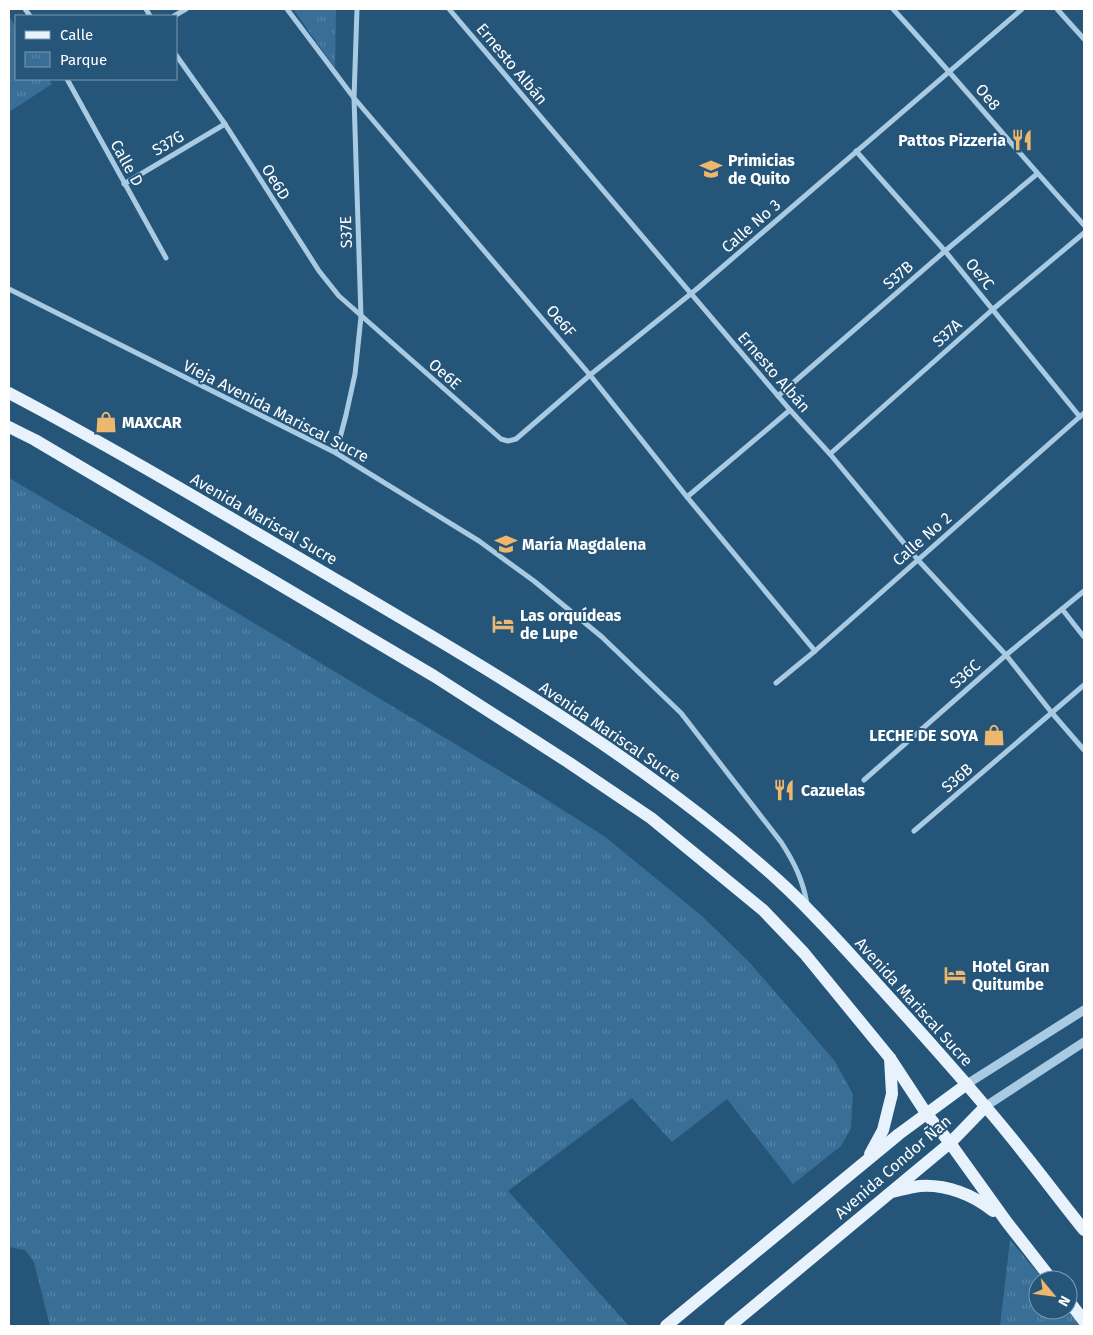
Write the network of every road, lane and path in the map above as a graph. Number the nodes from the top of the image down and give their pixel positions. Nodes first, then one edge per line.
1 (287, 9) edge
2 (357, 9) edge
3 (449, 9) edge
4 (893, 9) edge
5 (1022, 9) edge
6 (1057, 9) edge
7 (1084, 39) edge
8 (178, 58) edge
9 (950, 71) junction
10 (68, 80) edge
11 (354, 98) junction
12 (225, 124) junction
13 (856, 151) junction
14 (1036, 174) junction
15 (124, 184) junction
16 (1084, 225) edge
17 (1084, 233) edge
18 (945, 251) junction
19 (166, 258) dead end
20 (9, 290) edge
21 (690, 294) junction
22 (992, 310) junction
23 (361, 317) junction
24 (590, 375) junction
25 (9, 393) edge
26 (778, 396) junction
27 (790, 410) junction
28 (1082, 415) edge
29 (9, 427) edge
30 (516, 439) joint
31 (336, 453) junction
32 (830, 454) junction
33 (687, 497) junction
34 (918, 560) junction
35 (1084, 591) edge
36 (1062, 609) junction
37 (1084, 637) edge
38 (815, 651) junction
39 (1006, 655) junction
40 (776, 682) dead end
41 (1084, 685) edge
42 (1052, 713) junction
43 (1084, 750) edge
44 (864, 780) dead end
45 (914, 831) dead end
46 (808, 909) junction
47 (1084, 1010) edge
48 (1084, 1042) edge
49 (890, 1058) junction
50 (967, 1084) junction
51 (986, 1106) junction
52 (926, 1113) junction
53 (950, 1143) junction
54 (866, 1162) junction
55 (890, 1193) junction
56 (1006, 1221) junction
57 (1084, 1230) edge
58 (1044, 1270) edge
59 (666, 1326) edge
60 (730, 1326) edge

1 - 11 street, Oe6F
2 - 11 street, S37E
3 - 21 street, Ernesto Albán
4 - 9 street, Oe8
5 - 9 street, Calle No 3
6 - 7 street
8 - 12 street, Oe6D
9 - 13 street, Calle No 3
9 - 14 street, Oe8
10 - 15 street, Calle D
11 - 23 street, S37E
11 - 24 street, Oe6F
12 - 15 street, S37G
12 - 23 street, Oe6D
13 - 18 street, Oe7C
13 - 21 street, Calle No 3
14 - 16 street, Oe8
14 - 18 street, S37B
15 - 19 street, Calle D
17 - 22 street, S37A
18 - 22 street, Oe7C
18 - 26 street, S37B
20 - 31 street, Vieja Avenida Mariscal Sucre
21 - 24 street, Calle No 3
21 - 26 street, Ernesto Albán
22 - 28 street, Oe7C
22 - 32 street, S37A
23 - 30 street, Oe6E
23 - 31 street, S37E
24 - 30 street, Calle No 3
24 - 33 street, Oe6F
25 - 46 main road, Avenida Mariscal Sucre
26 - 27 street, Ernesto Albán
27 - 32 street, Ernesto Albán
27 - 33 street
28 - 34 street, Calle No 2
29 - 49 main road
31 - 46 street, Vieja Avenida Mariscal Sucre
32 - 34 street, Ernesto Albán
33 - 38 street, Oe6F
34 - 38 street, Calle No 2
34 - 39 street, Ernesto Albán
35 - 36 street, S36C
36 - 37 street
36 - 39 street, S36C
38 - 40 street, Calle No 2
39 - 42 street, Ernesto Albán
39 - 44 street, S36C
41 - 42 street, S36B
42 - 43 street, Ernesto Albán
42 - 45 street, S36B
46 - 50 main road, Avenida Mariscal Sucre
47 - 50 street
48 - 51 street, Avenida Condor Ñan
49 - 52 main road
49 - 54 main road
50 - 51 main road, Avenida Mariscal Sucre
50 - 52 main road, Avenida Condor Ñan
51 - 53 main road, Avenida Condor Ñan
51 - 57 main road, Avenida Mariscal Sucre
52 - 53 main road
52 - 54 main road, Avenida Condor Ñan
53 - 55 main road, Avenida Condor Ñan
53 - 56 main road
54 - 59 main road, Avenida Condor Ñan
55 - 56 main road
55 - 60 main road, Avenida Condor Ñan
56 - 58 main road

